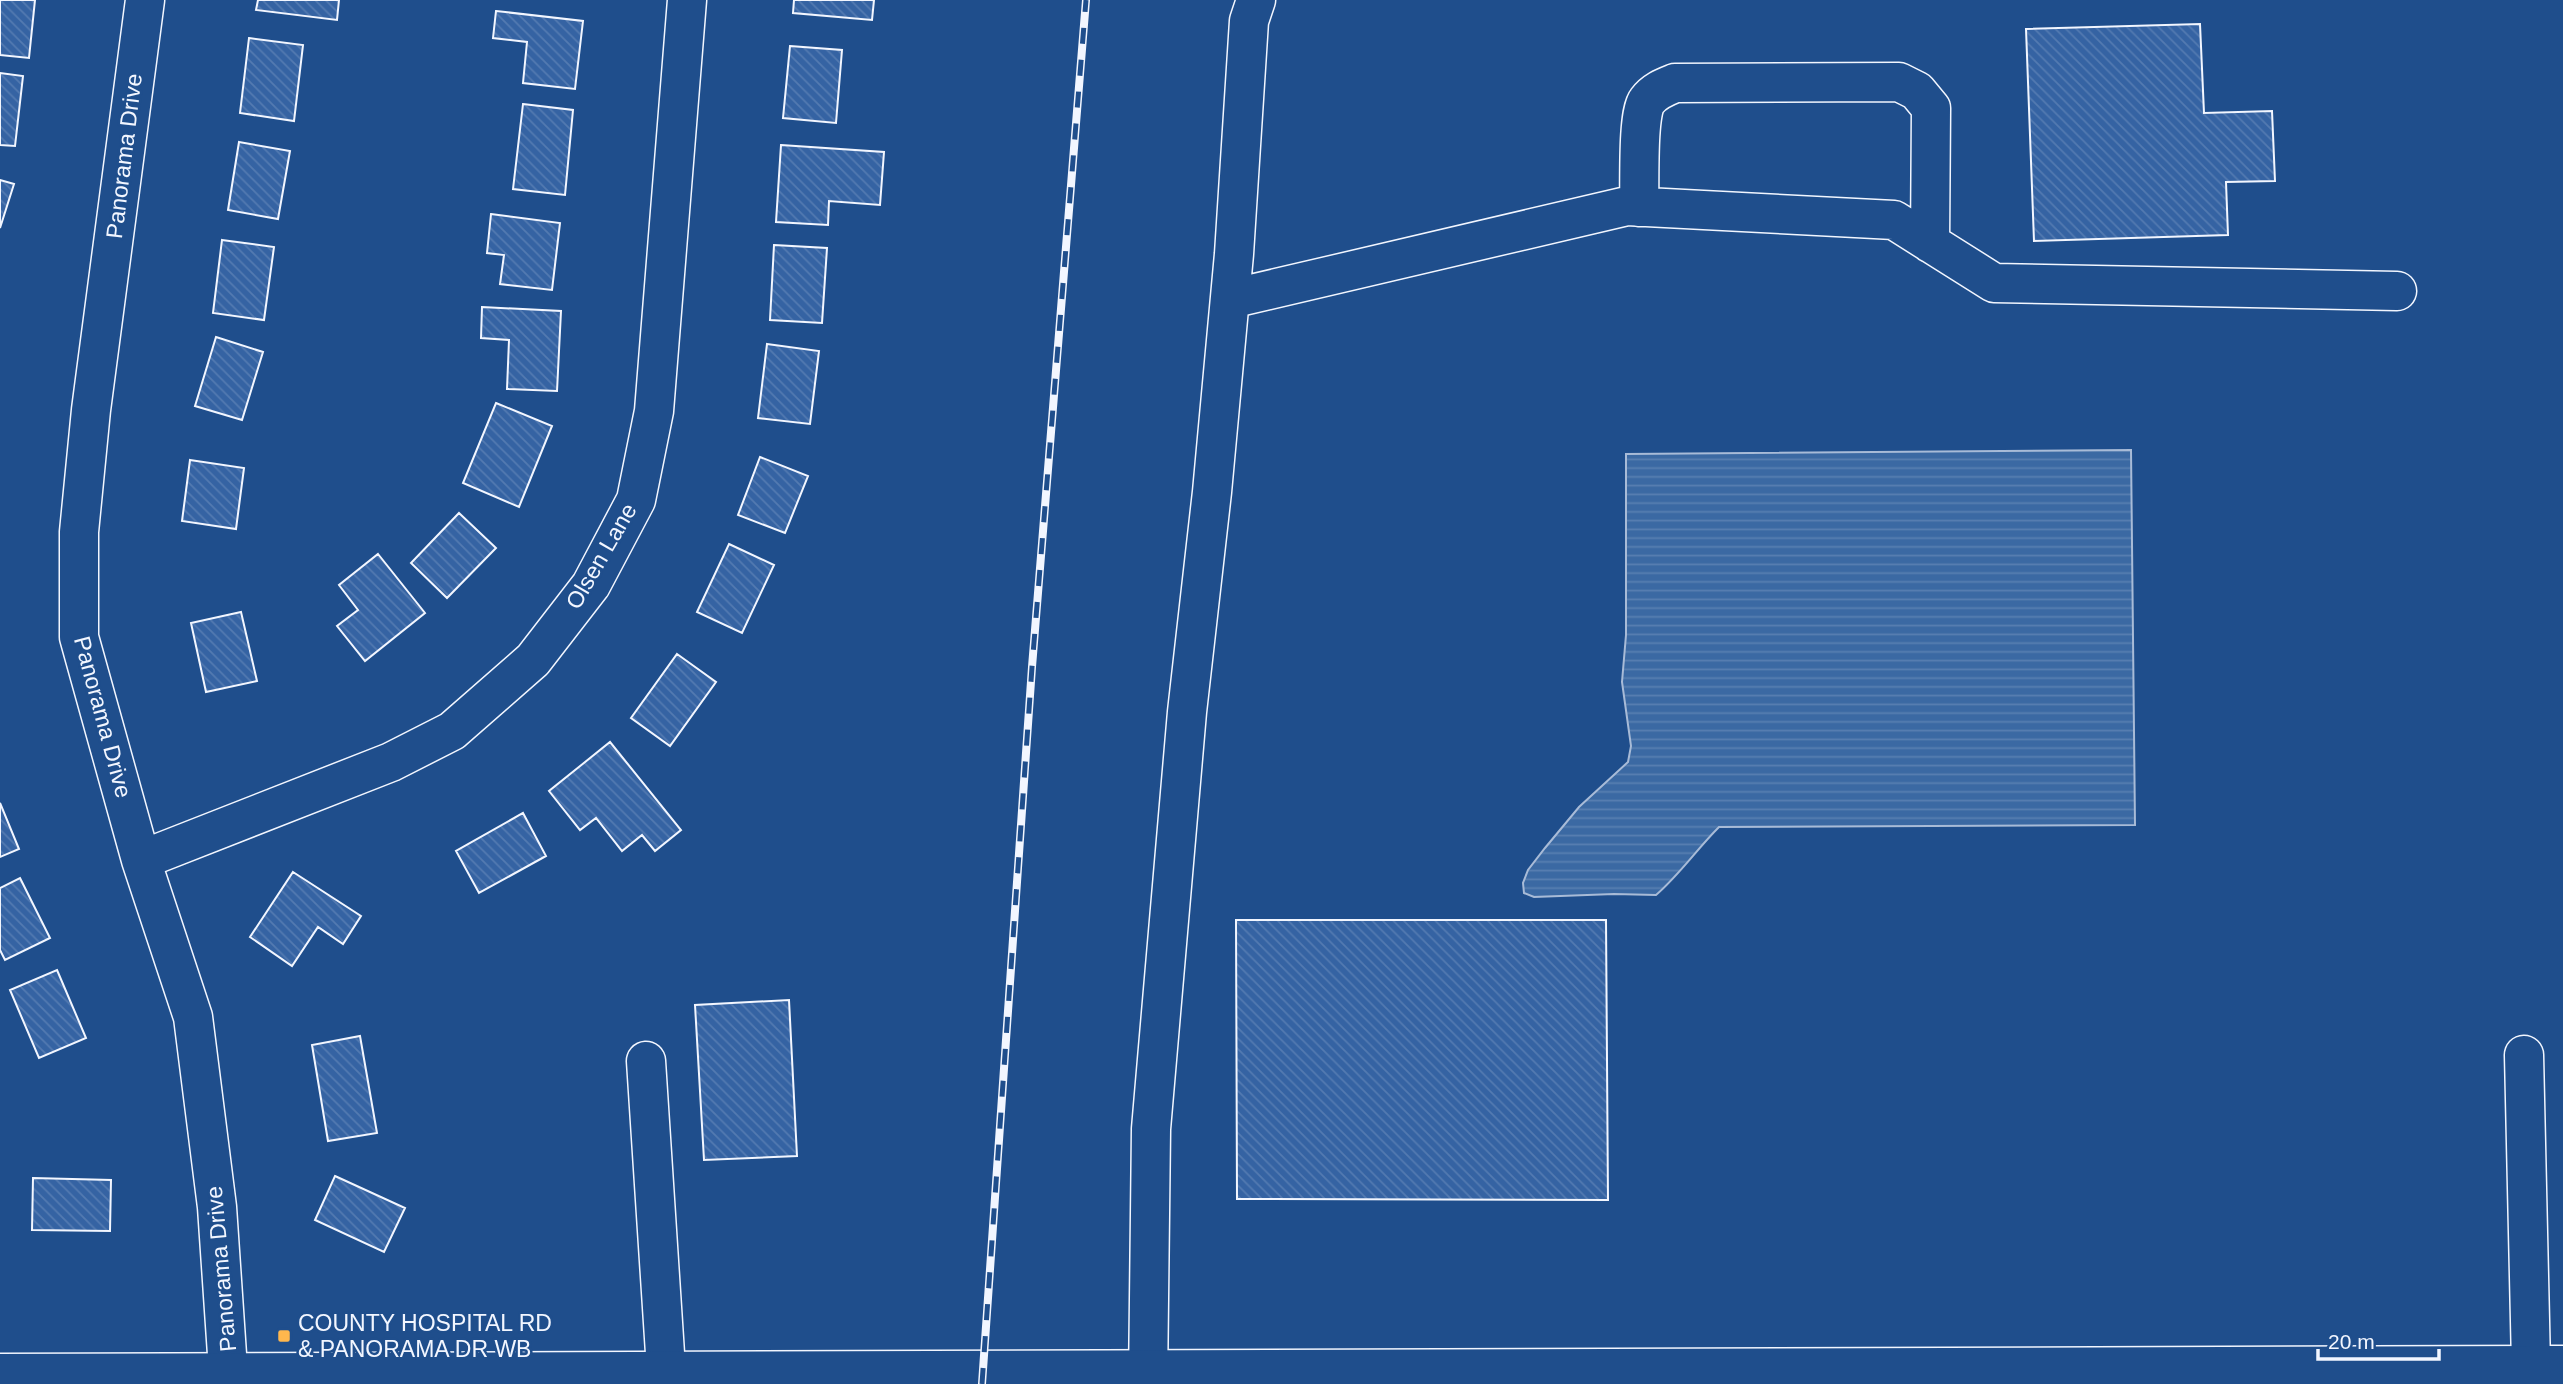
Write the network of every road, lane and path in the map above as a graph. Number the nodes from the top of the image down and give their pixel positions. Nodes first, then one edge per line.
1 (145, 0) edge
2 (688, 0) edge
3 (1256, 0) edge
4 (1639, 206) junction
5 (1930, 243) junction
6 (2397, 291) dead end
7 (1230, 299) junction
8 (141, 860) junction
9 (2524, 1055) dead end
10 (646, 1061) dead end
11 (2547, 1365) edge
12 (666, 1369) junction
13 (0, 1373) edge
14 (2126, 1375) edge
15 (1148, 1376) edge
16 (1384, 1376) edge
17 (1678, 1376) edge
18 (229, 1378) edge

1 - 8 main road, Panorama Drive
2 - 8 main road, Olsen Lane
3 - 7 main road
4 - 5 main road
4 - 5 main road
4 - 7 main road
5 - 6 main road
7 - 15 main road
8 - 18 main road, Panorama Drive
9 - 11 main road
10 - 12 main road
11 - 14 main road
12 - 15 main road
12 - 18 main road
13 - 18 main road
14 - 17 main road
15 - 16 main road
16 - 17 main road

